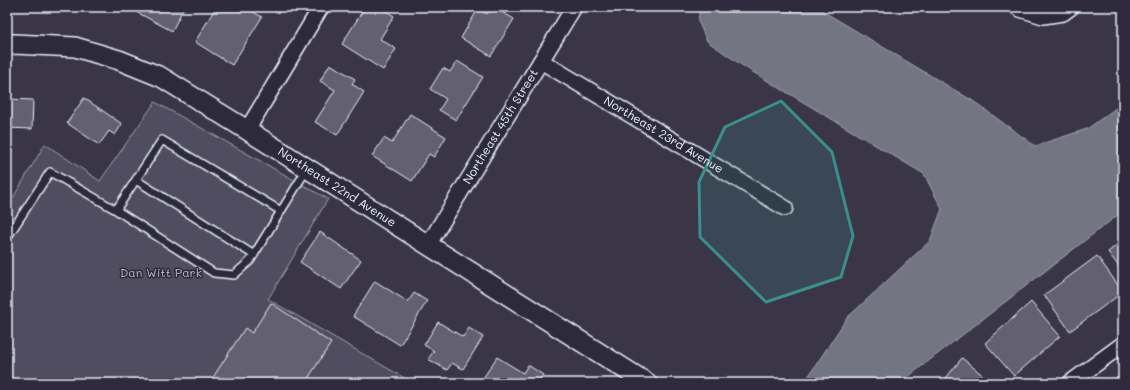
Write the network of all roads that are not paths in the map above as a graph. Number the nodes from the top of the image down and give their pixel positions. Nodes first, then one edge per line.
1 (321, 7) edge
2 (574, 7) edge
3 (1017, 7) edge
4 (1071, 7) edge
5 (7, 45) edge
6 (541, 61) junction
7 (247, 130) junction
8 (308, 168) junction
9 (136, 180) junction
10 (785, 208) dead end
11 (116, 210) junction
12 (281, 211) junction
13 (7, 238) edge
14 (428, 246) junction
15 (254, 255) junction
16 (1123, 344) edge
17 (647, 383) edge
18 (1070, 383) edge

1 - 7 street
2 - 6 street, Northeast 45th Street
3 - 4 street
5 - 7 street, Northeast 22nd Avenue
6 - 10 street, Northeast 23rd Avenue
6 - 14 street, Northeast 45th Street
7 - 8 street, Northeast 22nd Avenue
8 - 12 lane
8 - 14 street, Northeast 22nd Avenue
9 - 11 lane
9 - 12 lane
9 - 15 lane
11 - 13 lane
11 - 15 lane
12 - 15 lane
14 - 17 street, Northeast 22nd Avenue
16 - 18 street

